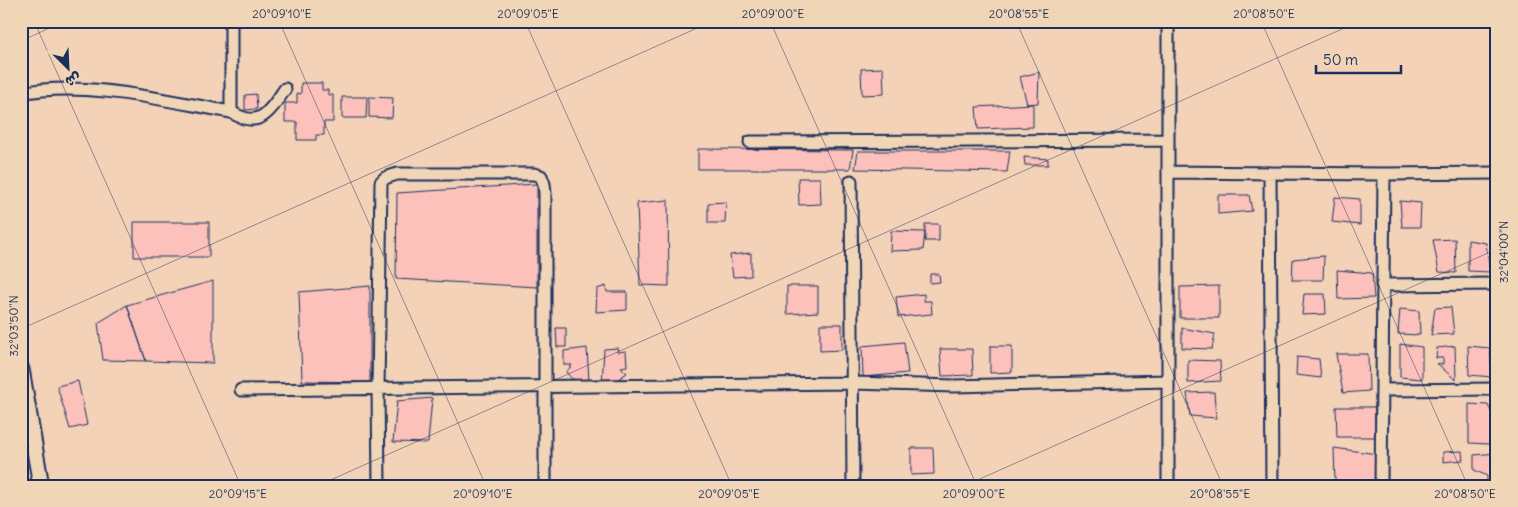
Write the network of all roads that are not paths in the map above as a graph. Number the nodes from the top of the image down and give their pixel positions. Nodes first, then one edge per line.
1 (231, 21) edge
2 (1168, 21) edge
3 (285, 89) dead end
4 (21, 93) edge
5 (231, 112) junction
6 (1168, 140) junction
7 (750, 142) dead end
8 (1168, 172) junction
9 (1270, 173) junction
10 (1497, 173) edge
11 (1384, 174) junction
12 (851, 181) dead end
13 (1497, 284) edge
14 (1382, 285) junction
15 (21, 369) edge
16 (1168, 381) junction
17 (853, 383) junction
18 (544, 388) junction
19 (378, 389) junction
20 (1497, 389) edge
21 (241, 390) dead end
22 (1382, 390) junction
23 (25, 412) edge
24 (41, 486) edge
25 (379, 486) edge
26 (545, 486) edge
27 (853, 486) edge
28 (1168, 486) edge
29 (1272, 486) edge
30 (1381, 486) edge

1 - 5 street
2 - 6 street
3 - 5 street
4 - 5 street
6 - 7 street
6 - 8 street
8 - 9 street
8 - 16 street
9 - 11 street
9 - 29 street
10 - 11 street
11 - 14 street
12 - 17 street
13 - 14 street
14 - 22 street
15 - 23 street
16 - 17 street
16 - 28 street
17 - 18 street
17 - 27 street
18 - 19 street
18 - 19 street
18 - 26 street
19 - 21 street
19 - 25 street
20 - 22 street
22 - 30 street
23 - 24 street

